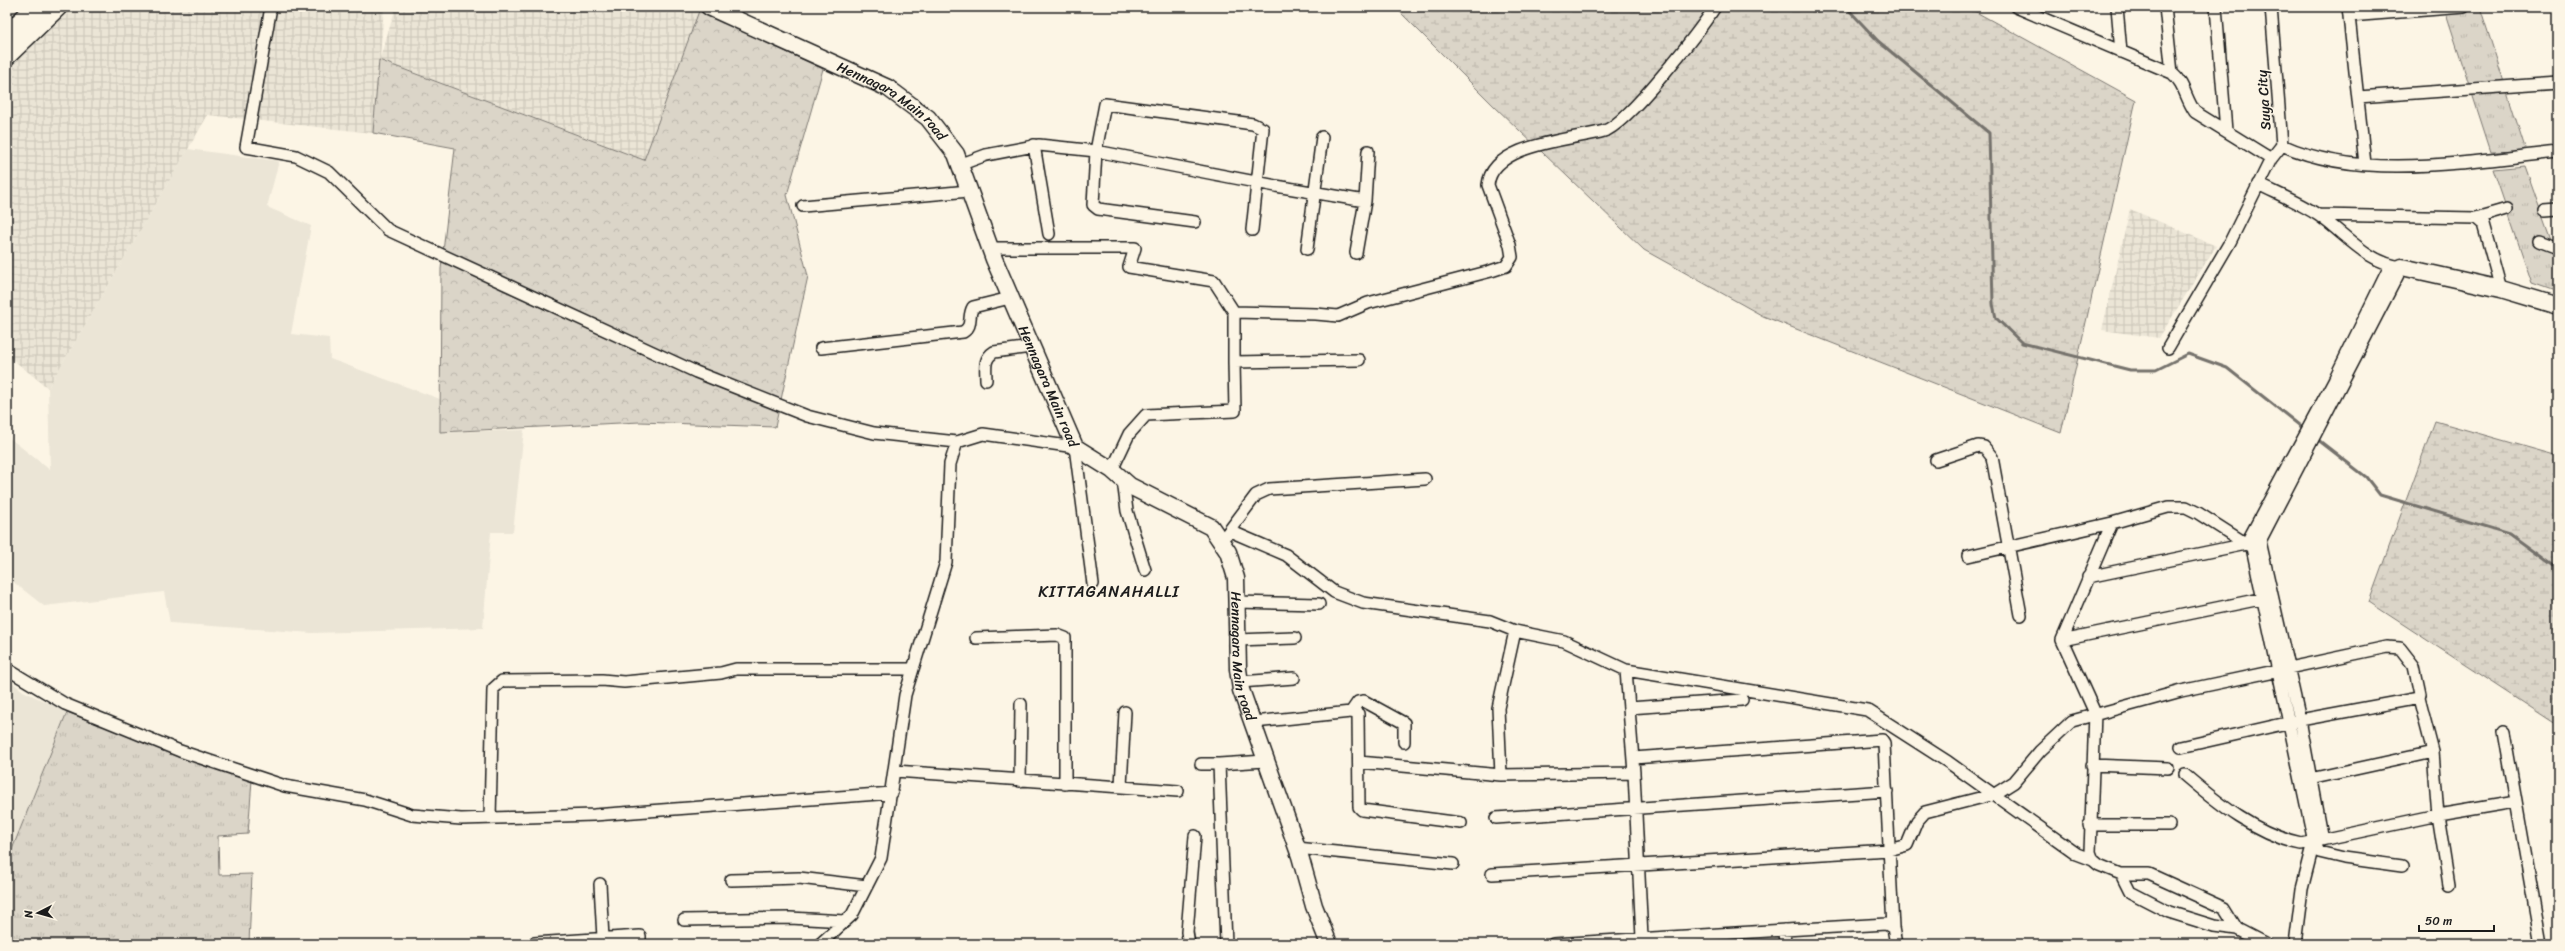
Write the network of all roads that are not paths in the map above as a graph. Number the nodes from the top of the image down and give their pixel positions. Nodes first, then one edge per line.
1 (37, 7) edge
2 (60, 7) edge
3 (271, 7) edge
4 (709, 7) edge
5 (1715, 7) edge
6 (2016, 7) edge
7 (2117, 7) edge
8 (2165, 7) edge
9 (2216, 7) edge
10 (2271, 7) edge
11 (2464, 7) edge
12 (2349, 11) edge
13 (7, 36) edge
14 (2121, 52) junction
15 (7, 57) edge
16 (2172, 73) junction
17 (2558, 83) edge
18 (2358, 97) junction
19 (2226, 131) junction
20 (1322, 137) dead end
21 (1034, 145) junction
22 (2282, 145) junction
23 (1096, 151) junction
24 (1368, 151) dead end
25 (2558, 152) edge
26 (2271, 159) junction
27 (2365, 164) junction
28 (959, 165) junction
29 (1258, 182) junction
30 (2258, 184) junction
31 (969, 191) junction
32 (1313, 192) junction
33 (1365, 201) junction
34 (803, 206) dead end
35 (2507, 209) dead end
36 (2558, 209) edge
37 (2545, 210) dead end
38 (2318, 215) junction
39 (2476, 218) junction
40 (1195, 222) dead end
41 (1252, 230) dead end
42 (1049, 234) dead end
43 (2539, 241) dead end
44 (990, 248) junction
45 (2558, 248) edge
46 (1307, 249) dead end
47 (1356, 253) dead end
48 (2396, 266) junction
49 (2501, 289) junction
50 (1010, 298) junction
51 (2558, 306) edge
52 (1234, 312) junction
53 (1031, 347) junction
54 (822, 348) dead end
55 (2168, 348) dead end
56 (1359, 360) dead end
57 (1234, 362) junction
58 (986, 380) dead end
59 (957, 442) junction
60 (1076, 447) junction
61 (1936, 460) dead end
62 (1118, 475) junction
63 (1425, 479) dead end
64 (2112, 523) junction
65 (1226, 536) junction
66 (2252, 543) junction
67 (2009, 547) junction
68 (1968, 556) dead end
69 (1145, 570) dead end
70 (2088, 577) junction
71 (1093, 584) dead end
72 (2268, 598) junction
73 (1237, 602) junction
74 (1319, 604) dead end
75 (2021, 615) dead end
76 (1515, 631) junction
77 (976, 638) dead end
78 (1295, 638) dead end
79 (1237, 640) junction
80 (2062, 640) junction
81 (2284, 668) junction
82 (7, 669) edge
83 (913, 669) junction
84 (1626, 670) junction
85 (1294, 678) dead end
86 (1240, 682) junction
87 (2419, 698) junction
88 (1742, 700) dead end
89 (1021, 704) dead end
90 (1629, 708) junction
91 (1125, 712) dead end
92 (1351, 712) junction
93 (2095, 713) junction
94 (2295, 721) junction
95 (1254, 722) junction
96 (2504, 732) dead end
97 (1404, 742) dead end
98 (2181, 746) dead end
99 (2433, 752) junction
100 (1633, 758) junction
101 (1265, 761) junction
102 (1359, 762) junction
103 (1201, 764) dead end
104 (1219, 764) junction
105 (2092, 765) junction
106 (2168, 768) dead end
107 (894, 771) junction
108 (1634, 773) junction
109 (1501, 775) junction
110 (2185, 775) dead end
111 (2310, 779) junction
112 (1020, 781) junction
113 (1065, 784) junction
114 (1121, 786) junction
115 (1178, 790) dead end
116 (1886, 791) junction
117 (892, 793) junction
118 (1996, 794) junction
119 (2515, 802) junction
120 (1635, 808) junction
121 (2438, 815) junction
122 (490, 818) junction
123 (1496, 818) dead end
124 (1461, 823) dead end
125 (2089, 824) junction
126 (2169, 825) dead end
127 (1195, 836) dead end
128 (2318, 841) junction
129 (1297, 848) junction
130 (1888, 850) junction
131 (2093, 860) junction
132 (1454, 864) dead end
133 (1638, 864) junction
134 (2402, 866) dead end
135 (1492, 874) dead end
136 (2120, 874) junction
137 (731, 880) dead end
138 (600, 884) dead end
139 (2449, 885) dead end
140 (867, 886) junction
141 (684, 920) dead end
142 (845, 921) junction
143 (1893, 928) junction
144 (2237, 929) junction
145 (1784, 930) junction
146 (1642, 938) junction
147 (610, 940) edge
148 (534, 943) dead end
149 (640, 944) edge
150 (820, 944) edge
151 (1189, 944) edge
152 (1226, 944) edge
153 (1329, 944) edge
154 (1553, 944) edge
155 (1574, 944) edge
156 (1785, 944) edge
157 (1896, 944) edge
158 (2266, 944) edge
159 (2295, 944) edge
160 (2541, 944) edge

1 - 13 highway
2 - 15 street
3 - 59 street
4 - 28 street, Hennagara Main road
5 - 52 street
6 - 14 street
7 - 14 street
8 - 16 street
9 - 19 street
10 - 22 street, Suya City
11 - 12 street
12 - 18 street
14 - 16 street
16 - 19 street
17 - 18 street
18 - 27 street
19 - 26 street
20 - 32 street
21 - 23 street
21 - 28 street
21 - 42 street
22 - 26 street, Suya City
22 - 27 street
23 - 29 street
23 - 29 street
23 - 40 street
24 - 33 street
25 - 27 street
26 - 30 street, Suya City
28 - 31 street, Hennagara Main road
29 - 32 street
29 - 41 street
30 - 38 street
30 - 55 street, Suya City
31 - 34 street
31 - 44 street, Hennagara Main road
32 - 33 street
32 - 46 street
33 - 47 street
35 - 39 street
36 - 37 street
38 - 39 street
38 - 48 street
39 - 49 street
43 - 45 street
44 - 50 street, Hennagara Main road
44 - 52 street
48 - 49 street
48 - 66 street
49 - 51 street
50 - 53 street, Hennagara Main road
50 - 54 street
52 - 57 street
53 - 58 street
53 - 60 street, Hennagara Main road
56 - 57 street
57 - 62 street
59 - 60 street
59 - 83 street
60 - 62 street, Hennagara Main road
60 - 71 street
61 - 67 street
62 - 65 street, Hennagara Main road
62 - 69 street
63 - 65 street
64 - 66 street
64 - 67 street
64 - 70 street
65 - 73 street, Hennagara Main road
65 - 76 street
66 - 70 street
66 - 72 street
67 - 68 street
67 - 75 street
70 - 80 street
72 - 80 street
72 - 81 street
73 - 74 street
73 - 79 street, Hennagara Main road
76 - 84 street
76 - 109 street
77 - 113 street
78 - 79 street
79 - 86 street, Hennagara Main road
80 - 93 street
81 - 87 street
81 - 93 street
81 - 94 street
82 - 122 street
83 - 107 street
83 - 122 street
84 - 90 street
84 - 118 street
85 - 86 street
86 - 95 street, Hennagara Main road
87 - 94 street
87 - 99 street
88 - 90 street
89 - 112 street
90 - 100 street
91 - 114 street
92 - 95 street
92 - 97 street
92 - 102 street
93 - 105 street
93 - 118 street
94 - 98 street
94 - 111 street
94 - 128 street
95 - 101 street, Hennagara Main road
96 - 119 street
99 - 111 street
99 - 121 street
100 - 108 street
100 - 116 street
101 - 104 street
101 - 129 street, Hennagara Main road
102 - 109 street
102 - 124 street
103 - 104 street
104 - 152 street
105 - 106 street
105 - 125 street
107 - 112 street
107 - 117 street
108 - 109 street
108 - 120 street
110 - 128 street
111 - 128 street
112 - 113 street
113 - 114 street
114 - 115 street
116 - 120 street
116 - 130 street
117 - 122 street
117 - 140 street
118 - 130 street
118 - 131 street
119 - 121 street
119 - 160 street
120 - 123 street
120 - 133 street
121 - 128 street
121 - 139 street
125 - 126 street
125 - 131 street
127 - 151 street
128 - 134 street
128 - 159 street
129 - 132 street
129 - 153 street, Hennagara Main road
130 - 133 street
130 - 143 street
131 - 136 street
133 - 135 street
133 - 146 street
136 - 144 street
136 - 144 street
137 - 140 street
138 - 147 street
140 - 142 street
141 - 142 street
142 - 150 street
143 - 145 street
143 - 157 street
144 - 158 street
145 - 146 street
145 - 156 street
146 - 155 street
147 - 148 street
147 - 149 street
154 - 155 street

